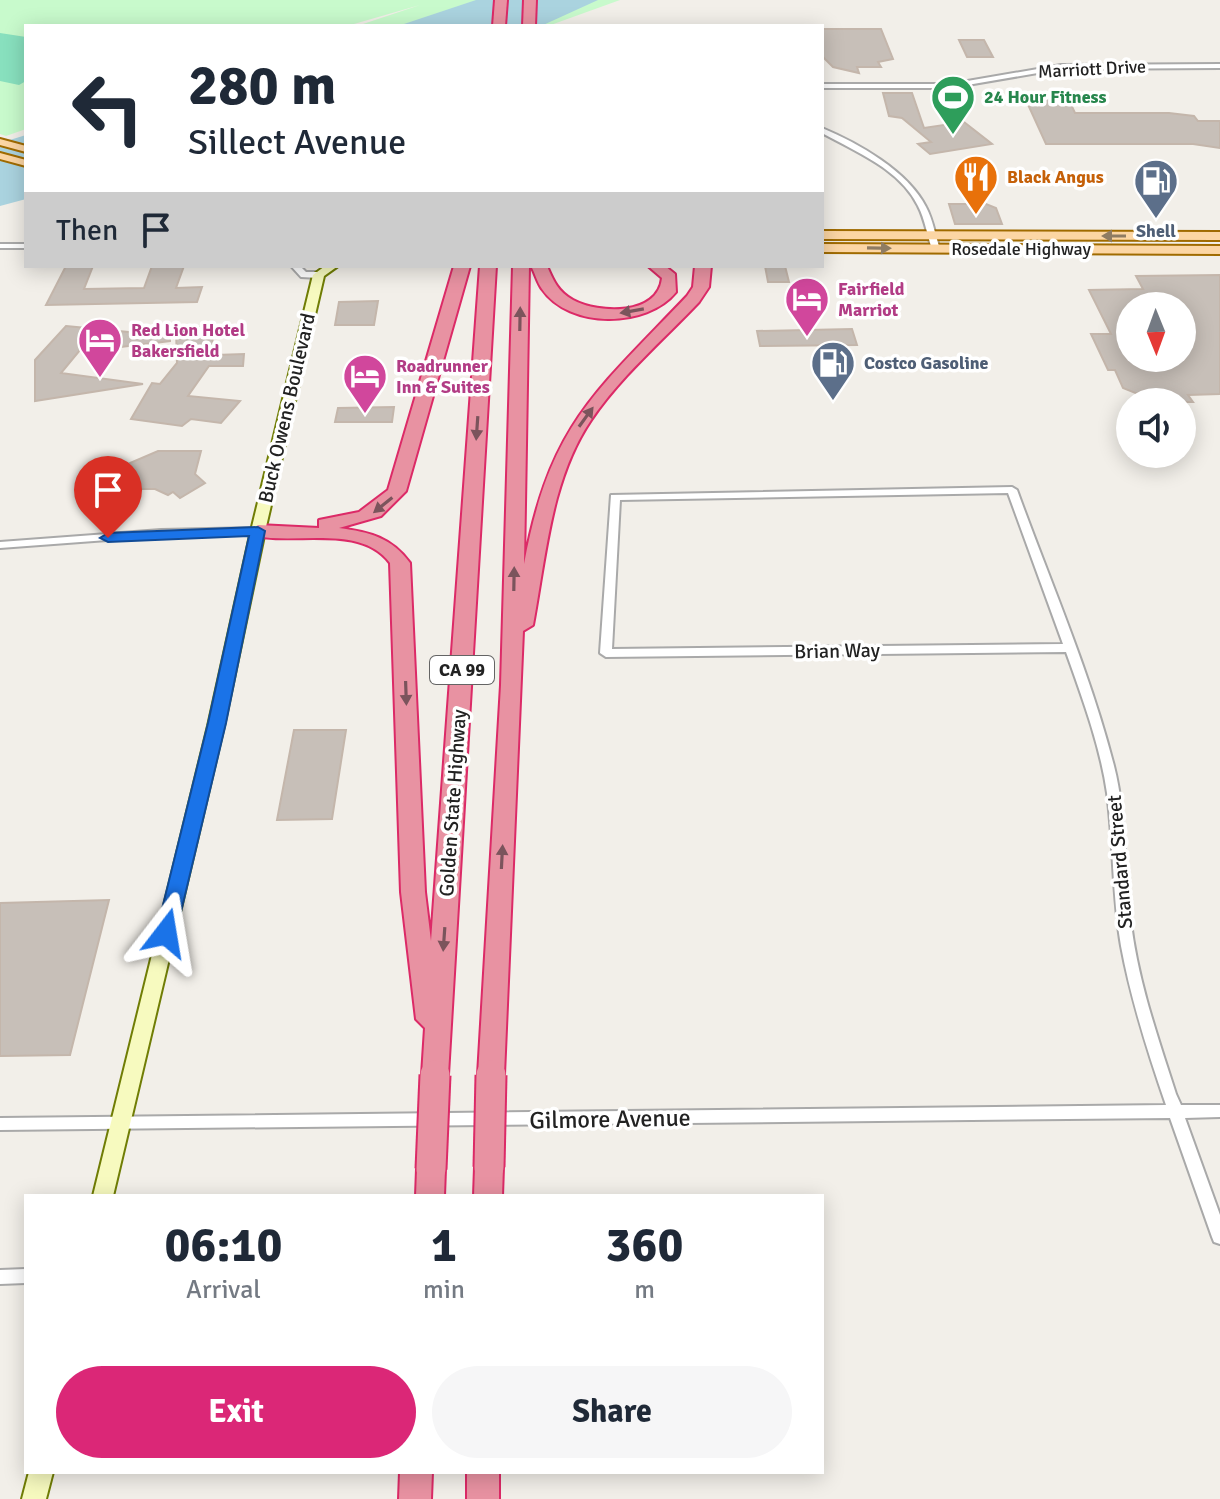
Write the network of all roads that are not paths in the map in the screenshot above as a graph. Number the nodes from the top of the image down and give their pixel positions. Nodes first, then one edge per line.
1 (501, 0) edge
2 (530, 0) edge
3 (499, 20) edge
4 (529, 24) edge
5 (1220, 66) edge
6 (824, 86) edge
7 (824, 131) edge
8 (0, 142) edge
9 (24, 148) edge
10 (0, 156) edge
11 (24, 162) edge
12 (824, 235) edge
13 (931, 235) junction
14 (1220, 236) edge
15 (0, 246) edge
16 (24, 246) edge
17 (824, 248) edge
18 (936, 249) junction
19 (1220, 250) edge
20 (297, 268) edge
21 (461, 268) edge
22 (488, 268) edge
23 (521, 268) edge
24 (540, 268) edge
25 (659, 268) edge
26 (703, 268) edge
27 (315, 271) edge
28 (258, 531) junction
29 (0, 545) edge
30 (1068, 648) junction
31 (606, 653) joint
32 (512, 685) junction
33 (435, 1075) junction
34 (1220, 1111) edge
35 (1177, 1112) junction
36 (0, 1124) edge
37 (120, 1124) junction
38 (430, 1182) edge
39 (103, 1194) edge
40 (488, 1194) edge
41 (1220, 1237) edge
42 (24, 1276) edge
43 (0, 1277) edge
44 (40, 1474) edge
45 (416, 1474) edge
46 (483, 1474) edge
47 (34, 1499) edge
48 (415, 1499) edge
49 (483, 1499) edge

1 - 3 highway
2 - 4 highway
5 - 6 street, Marriott Drive
7 - 13 street
8 - 9 main road
10 - 11 main road
12 - 13 main road, Rosedale Highway
14 -> 13 main road, Rosedale Highway
13 - 18 street
15 - 16 street
17 -> 18 main road, Rosedale Highway
18 - 19 main road, Rosedale Highway
20 - 27 street
21 -> 28 highway
22 -> 33 highway, Golden State Highway / CA 99
32 -> 23 highway, CA 99
25 -> 24 highway
32 -> 26 highway
27 - 28 main road, Buck Owens Boulevard
28 - 29 street
28 -> 33 highway
28 - 37 main road, Buck Owens Boulevard
30 - 31 street, Brian Way
30 - 31 street, Standard Street
30 - 35 street, Standard Street
40 -> 32 highway, CA 99, bridge
33 - 38 highway, Golden State Highway / CA 99, bridge
34 - 35 street, Gilmore Avenue
35 - 37 street, Gilmore Avenue
35 - 41 street, Standard Street
36 - 37 street, Gilmore Avenue
37 - 39 main road, Buck Owens Boulevard
42 - 43 street
44 - 47 main road
45 - 48 highway
46 - 49 highway

